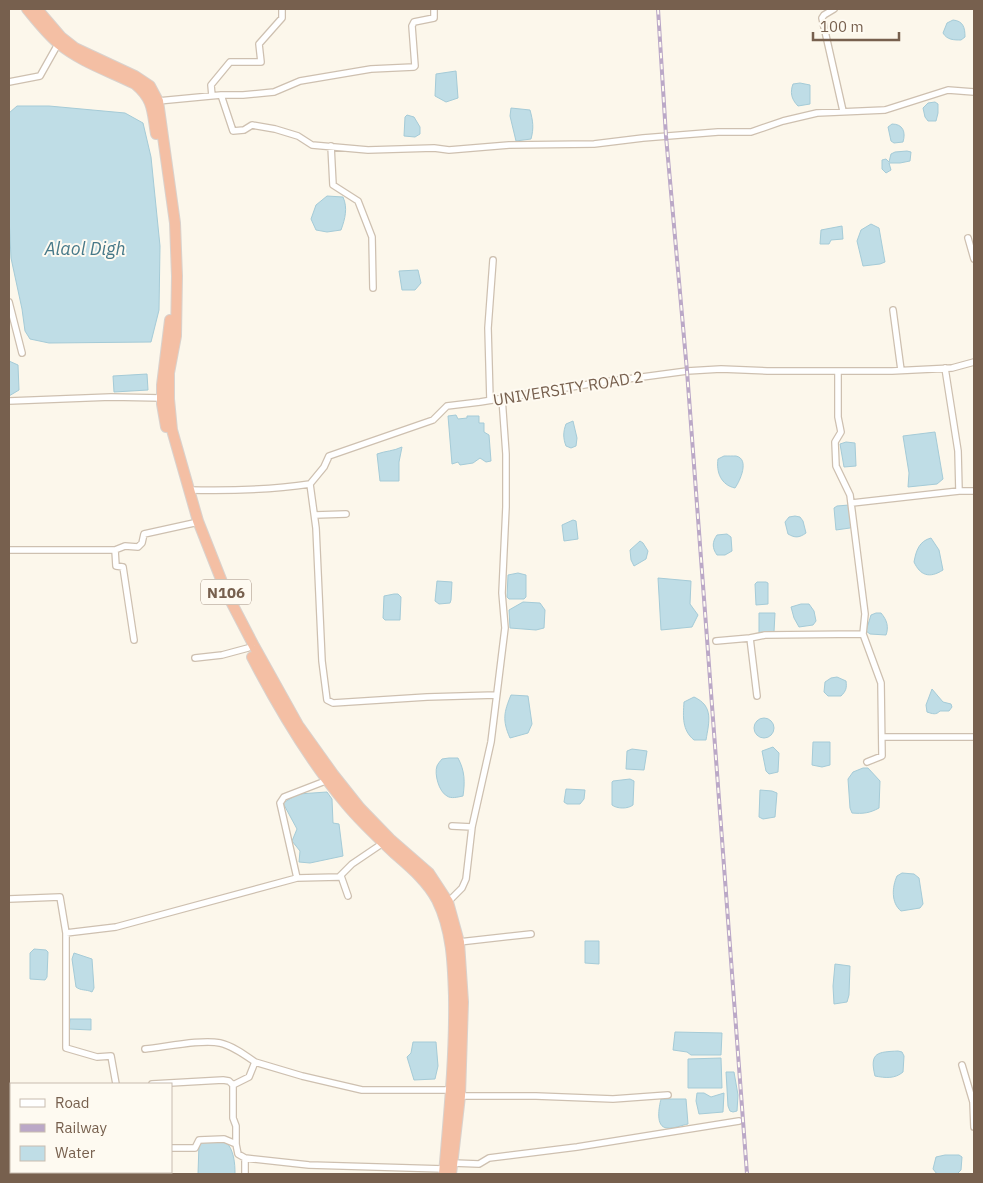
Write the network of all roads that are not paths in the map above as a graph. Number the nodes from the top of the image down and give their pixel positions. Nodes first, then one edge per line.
1 (27, 9) edge
2 (37, 9) edge
3 (282, 9) edge
4 (434, 9) edge
5 (834, 9) edge
6 (58, 44) junction
7 (9, 82) edge
8 (974, 92) edge
9 (221, 95) junction
10 (212, 96) junction
11 (158, 101) junction
12 (843, 111) junction
13 (331, 146) junction
14 (968, 238) dead end
15 (974, 259) edge
16 (493, 260) dead end
17 (373, 288) dead end
18 (9, 302) edge
19 (893, 310) dead end
20 (22, 353) dead end
21 (974, 362) edge
22 (945, 368) junction
23 (901, 370) junction
24 (838, 371) junction
25 (162, 398) junction
26 (502, 398) junction
27 (490, 400) junction
28 (9, 401) edge
29 (310, 484) junction
30 (189, 490) junction
31 (959, 491) junction
32 (974, 492) edge
33 (852, 503) junction
34 (346, 514) dead end
35 (314, 516) junction
36 (194, 523) junction
37 (9, 550) edge
38 (115, 550) junction
39 (863, 634) junction
40 (750, 638) junction
41 (134, 640) dead end
42 (716, 640) dead end
43 (248, 648) junction
44 (195, 658) dead end
45 (496, 695) junction
46 (757, 696) dead end
47 (882, 737) junction
48 (974, 737) edge
49 (867, 762) dead end
50 (328, 780) junction
51 (452, 826) dead end
52 (472, 827) junction
53 (384, 843) junction
54 (341, 876) junction
55 (297, 878) junction
56 (348, 896) dead end
57 (9, 899) edge
58 (448, 902) junction
59 (66, 933) junction
60 (531, 934) dead end
61 (459, 942) junction
62 (146, 1049) dead end
63 (255, 1062) junction
64 (962, 1065) dead end
65 (116, 1083) edge
66 (170, 1083) edge
67 (233, 1085) junction
68 (456, 1093) junction
69 (668, 1095) dead end
70 (739, 1121) dead end
71 (974, 1127) edge
72 (236, 1144) junction
73 (172, 1148) edge
74 (246, 1158) junction
75 (448, 1170) edge
76 (245, 1174) edge

1 - 6 highway, N106
2 - 11 highway, N106
3 - 10 street
4 - 9 street
5 - 12 street
6 - 7 street
6 - 25 highway, N106
8 - 12 street
9 - 10 street
9 - 13 street
10 - 11 street
11 - 30 highway, N106
12 - 13 street
13 - 17 street
14 - 15 street
16 - 27 street
18 - 20 street
19 - 23 street
21 - 22 street, UNIVERSITY ROAD 2
22 - 23 street, UNIVERSITY ROAD 2
22 - 31 street
23 - 24 street, UNIVERSITY ROAD 2
24 - 26 street, UNIVERSITY ROAD 2
24 - 33 street
25 - 28 street
25 - 36 highway, N106
26 - 27 street, UNIVERSITY ROAD 2
26 - 45 street
27 - 29 street, UNIVERSITY ROAD 2
29 - 30 street
29 - 35 street
30 - 58 highway, N106
31 - 32 street
31 - 33 street
33 - 39 street
34 - 35 street
35 - 45 street
36 - 38 street
36 - 43 highway, N106
37 - 38 street
38 - 41 street
39 - 40 street
39 - 47 street
40 - 42 street
40 - 46 street
43 - 44 street
43 - 50 highway, N106
45 - 52 street
47 - 48 street
47 - 49 street
50 - 53 highway, N106
50 - 55 street
51 - 52 street
52 - 58 street
53 - 54 street
53 - 68 highway, N106
54 - 55 street
54 - 56 street
55 - 59 street
57 - 59 street
58 - 61 highway, N106
59 - 65 street
60 - 61 street
61 - 68 highway, N106
62 - 63 street
63 - 67 street
63 - 68 street
64 - 71 street
66 - 67 street
67 - 72 street
68 - 69 street
68 - 75 highway, N106
70 - 75 street
72 - 73 street
72 - 74 street
74 - 75 street
74 - 76 street

